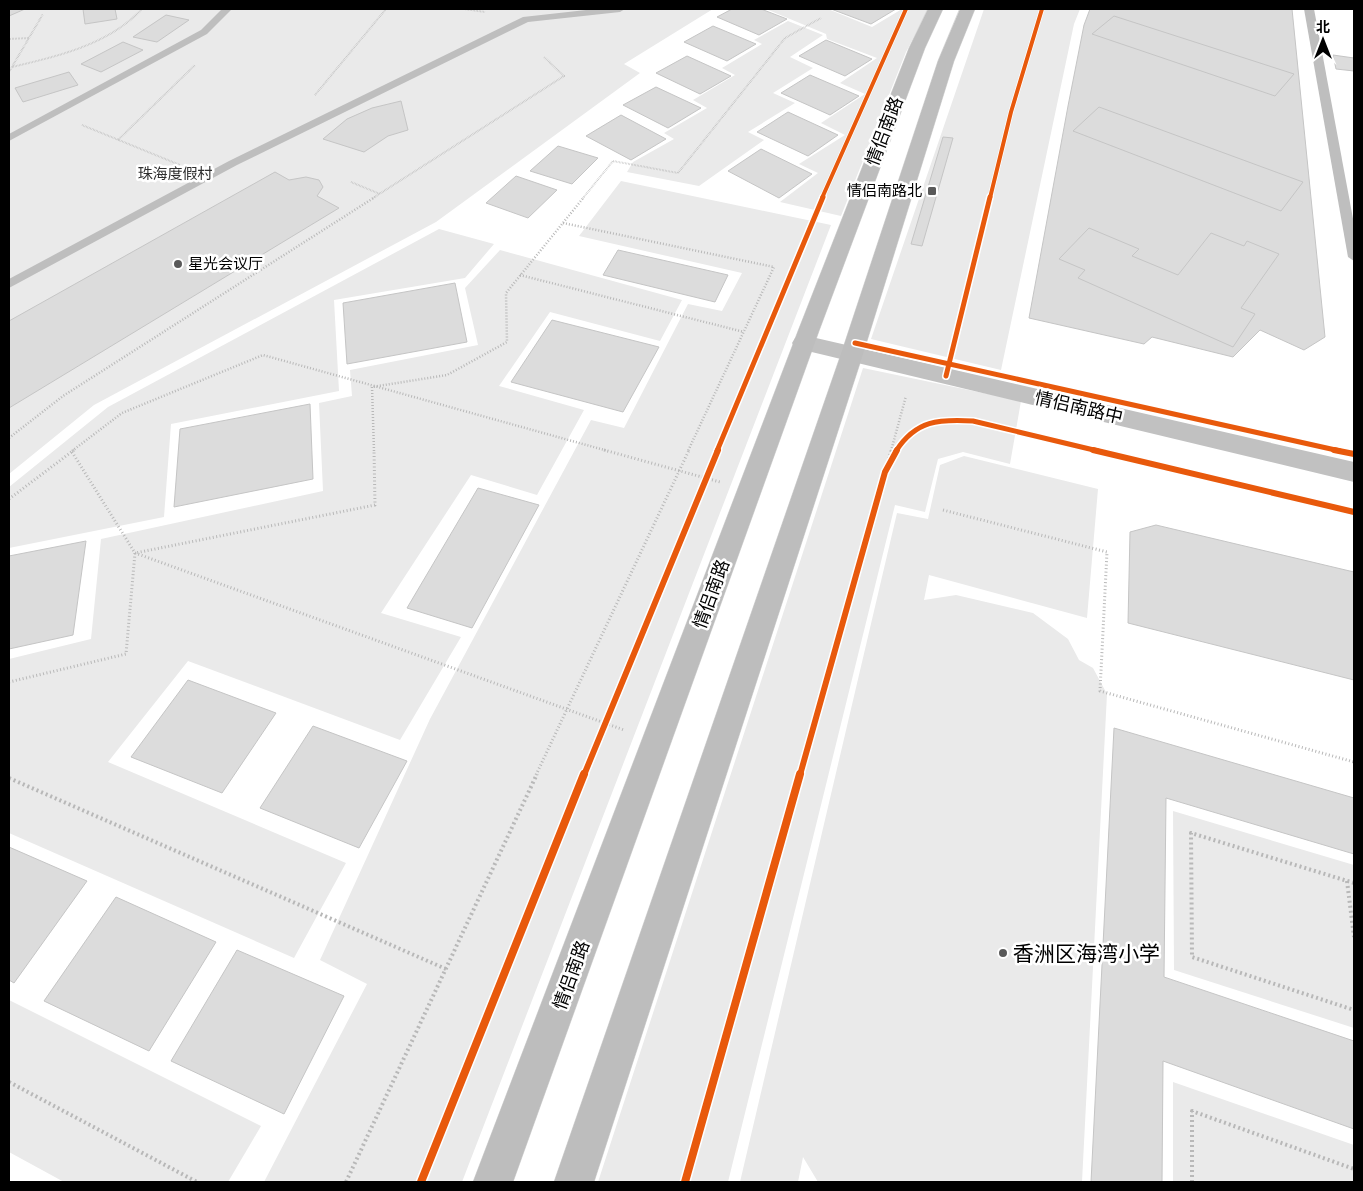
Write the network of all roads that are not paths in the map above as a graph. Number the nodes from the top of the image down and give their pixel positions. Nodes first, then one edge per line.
1 (227, 9) edge
2 (602, 9) edge
3 (620, 9) edge
4 (935, 9) edge
5 (967, 9) edge
6 (1309, 9) edge
7 (9, 138) edge
8 (1354, 257) edge
9 (9, 284) edge
10 (803, 343) junction
11 (852, 354) junction
12 (1354, 472) edge
13 (493, 1182) edge
14 (574, 1182) edge

1 - 7 lane
2 - 3 lane
2 - 9 lane
4 - 10 highway, 情侣南路
5 - 11 highway, 情侣南路
6 - 8 lane
10 - 11 street, 情侣南路中
10 - 13 highway, 情侣南路
11 - 12 street, 情侣南路中
11 - 14 highway, 情侣南路

